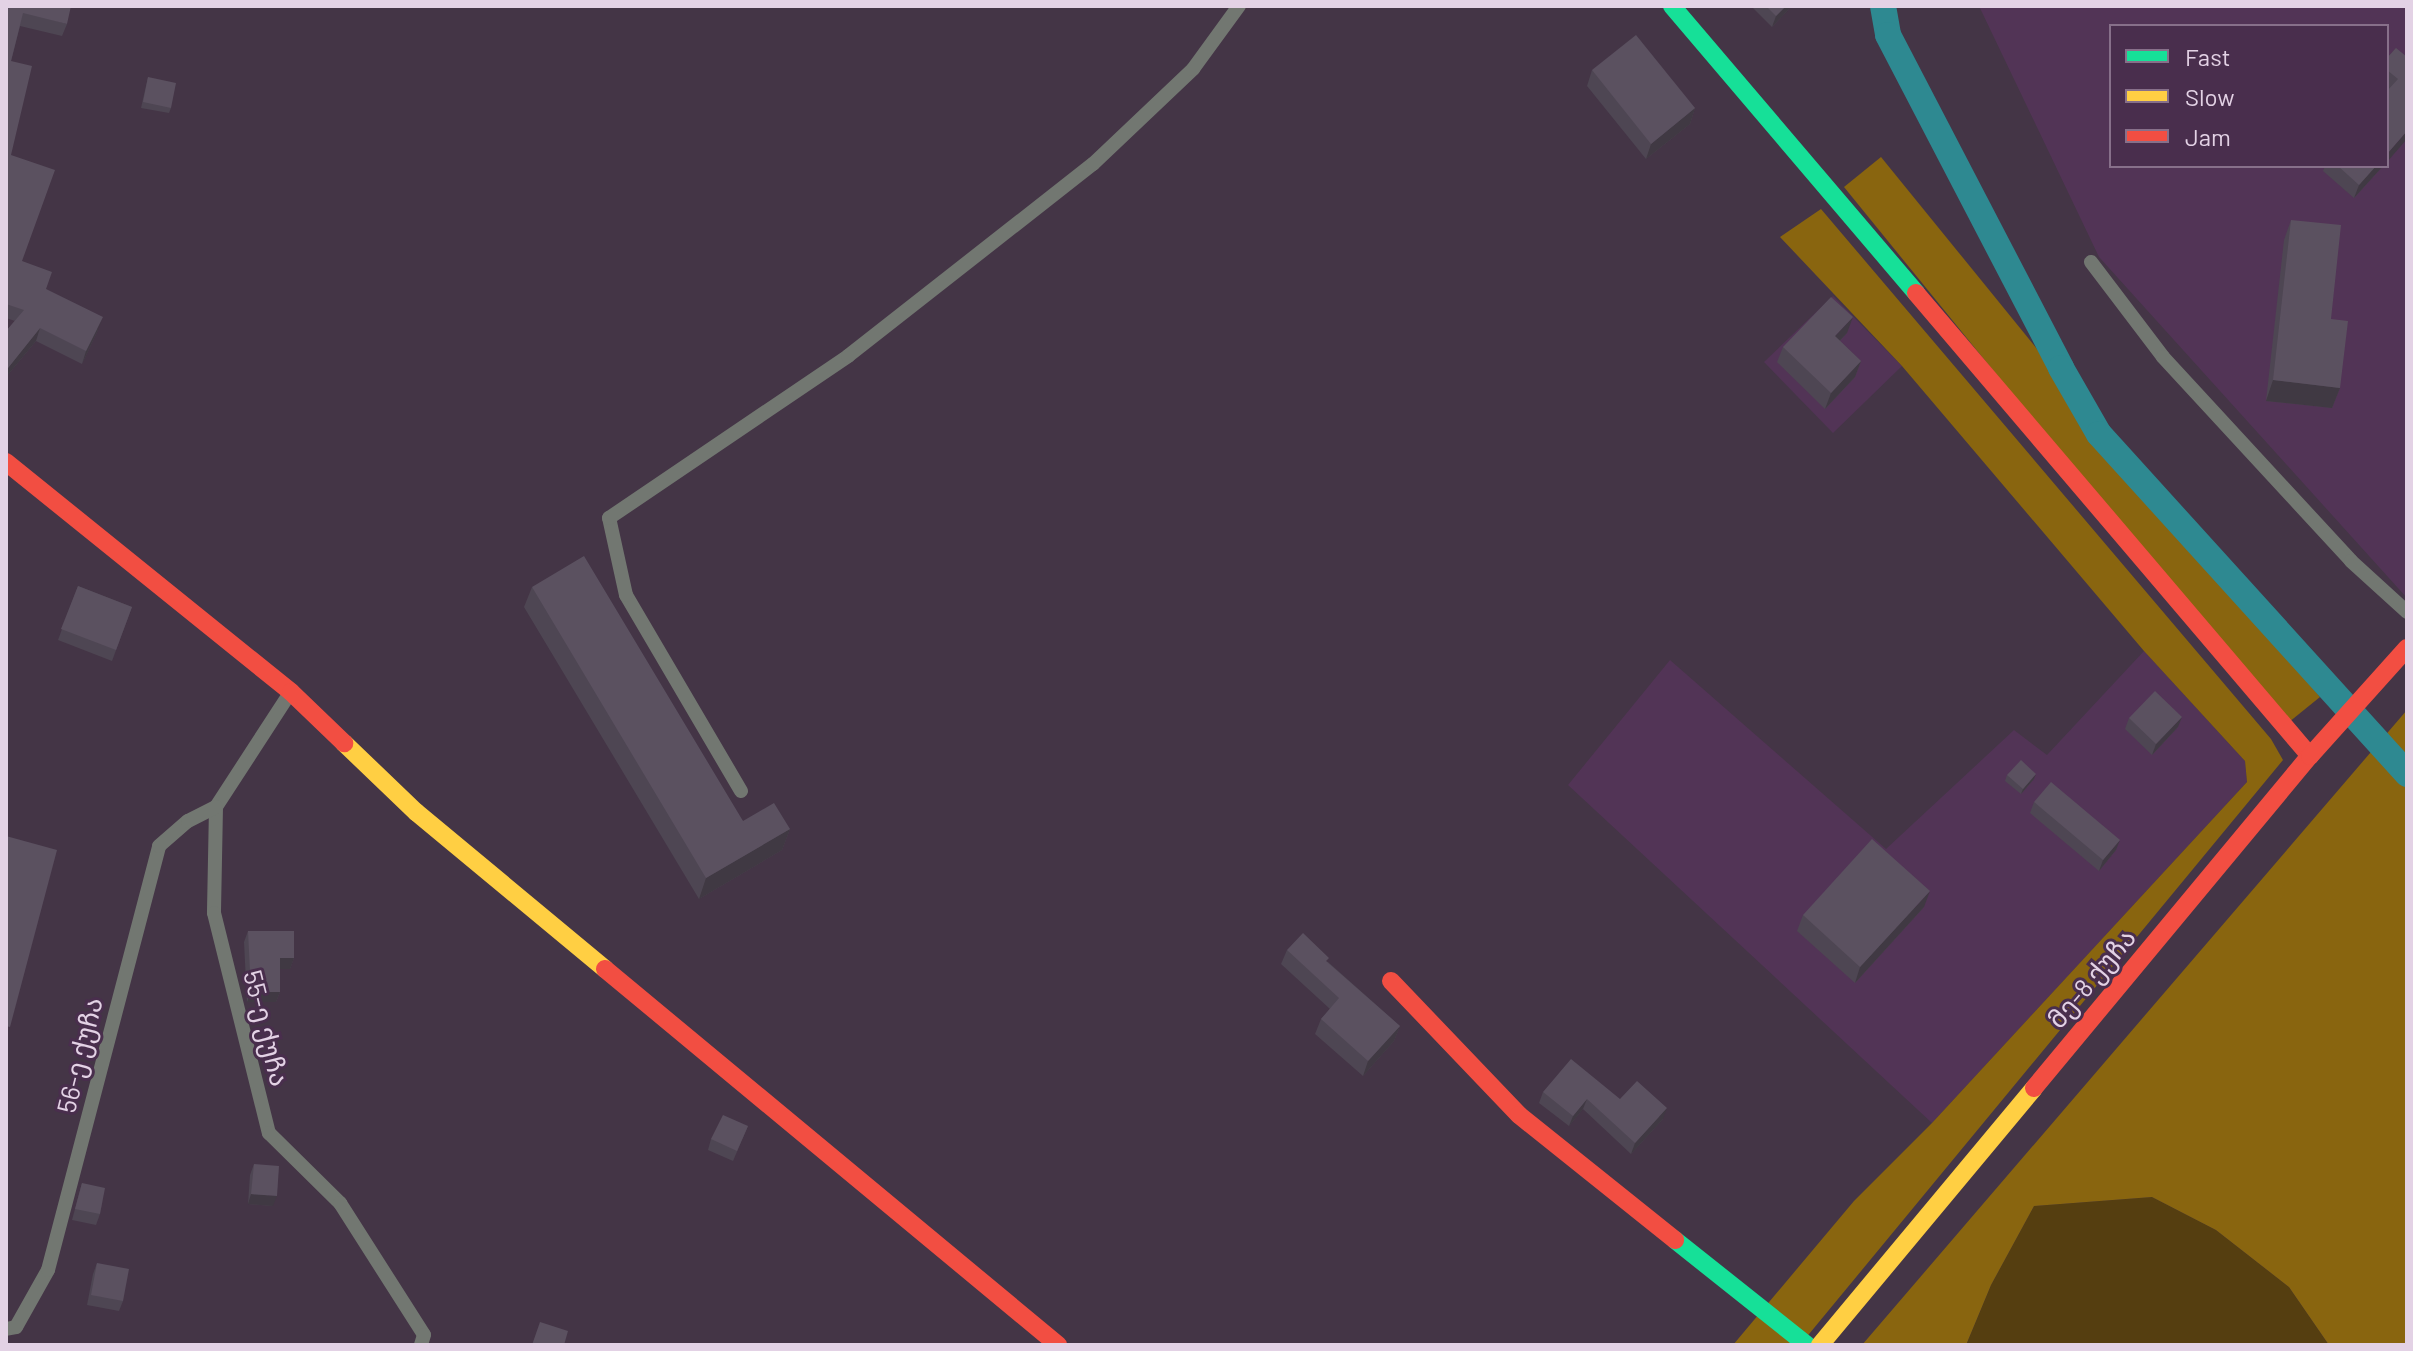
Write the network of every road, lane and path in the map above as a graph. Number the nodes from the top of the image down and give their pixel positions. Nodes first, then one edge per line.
1 (1239, 6) edge
2 (1672, 6) edge
3 (2091, 262) dead end
4 (6, 462) edge
5 (2407, 612) edge
6 (2407, 648) edge
7 (291, 692) junction
8 (2310, 756) junction
9 (741, 791) dead end
10 (216, 807) junction
11 (1391, 981) dead end
12 (6, 1329) edge
13 (421, 1345) edge
14 (1058, 1345) edge
15 (1807, 1345) edge
16 (1820, 1345) edge

1 - 9 lane
2 - 8 street
3 - 5 lane
4 - 7 street
6 - 8 street, მე-8 ქუჩა
7 - 10 lane
7 - 14 street
8 - 16 street, მე-8 ქუჩა
10 - 12 lane, 56-ე ქუჩა
10 - 13 lane, 55-ე ქუჩა
11 - 15 street

